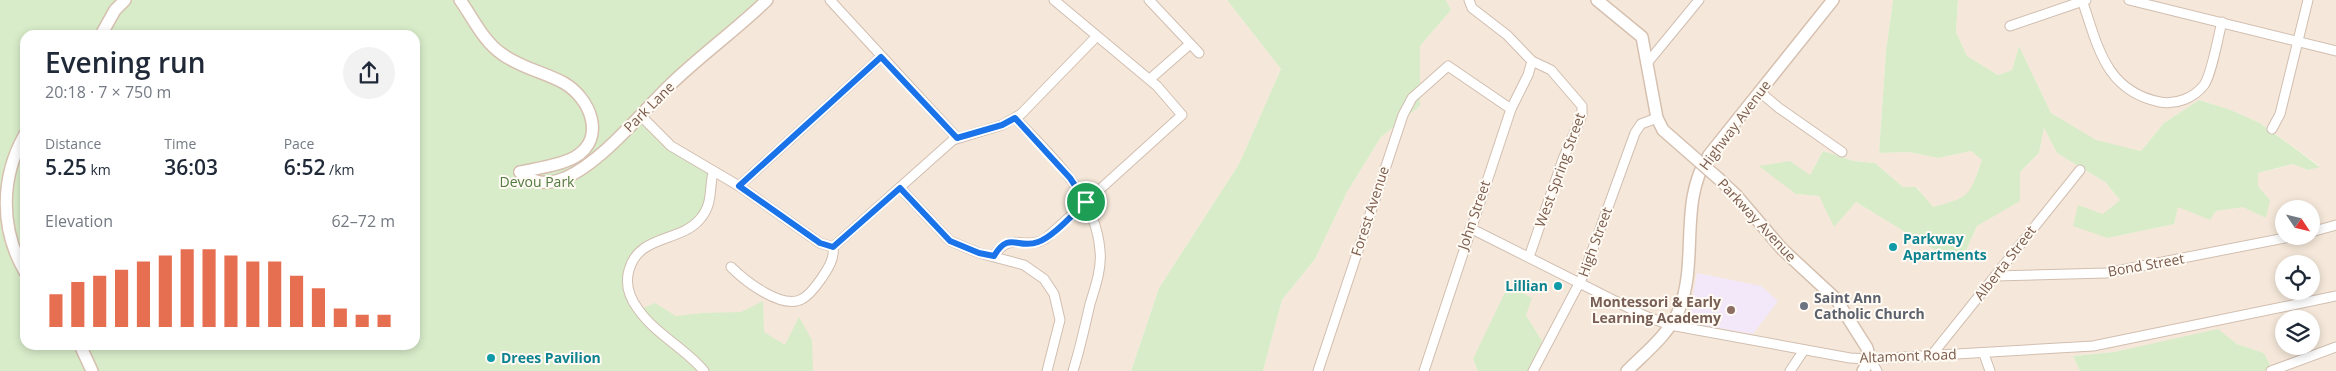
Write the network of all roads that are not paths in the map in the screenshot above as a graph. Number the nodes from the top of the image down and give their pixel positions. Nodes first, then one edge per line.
1 (125, 0) edge
2 (767, 0) edge
3 (830, 0) edge
4 (1054, 0) edge
5 (1149, 0) edge
6 (1469, 0) edge
7 (1597, 0) edge
8 (1699, 0) edge
9 (1833, 0) edge
10 (2084, 0) edge
11 (2129, 0) edge
12 (2308, 0) edge
13 (463, 2) edge
14 (2222, 22) junction
15 (2010, 26) dead end
16 (105, 30) edge
17 (1096, 37) junction
18 (2298, 41) junction
19 (1190, 44) junction
20 (2336, 51) edge
21 (1199, 54) dead end
22 (881, 57) junction
23 (1532, 61) junction
24 (1648, 62) junction
25 (1150, 79) junction
26 (1760, 92) junction
27 (1511, 109) junction
28 (640, 116) junction
29 (1015, 118) junction
30 (1657, 118) junction
31 (2272, 128) dead end
32 (957, 138) junction
33 (20, 141) edge
34 (1842, 152) dead end
35 (2080, 170) dead end
36 (713, 172) junction
37 (739, 186) junction
38 (900, 188) junction
39 (1086, 202) junction
40 (2335, 221) edge
41 (1470, 228) junction
42 (2320, 228) edge
43 (2275, 240) edge
44 (833, 247) junction
45 (994, 256) junction
46 (1529, 257) junction
47 (20, 264) edge
48 (730, 267) dead end
49 (1995, 276) junction
50 (1580, 283) junction
51 (2336, 296) edge
52 (1670, 325) junction
53 (2336, 347) edge
54 (82, 350) edge
55 (1804, 350) junction
56 (1984, 354) junction
57 (1931, 356) junction
58 (1870, 359) junction
59 (92, 371) edge
60 (704, 371) edge
61 (1047, 371) edge
62 (1073, 371) edge
63 (1318, 371) edge
64 (1424, 371) edge
65 (1533, 371) edge
66 (1627, 371) edge
67 (1790, 371) edge
68 (1863, 371) edge
69 (1877, 371) edge
70 (1990, 371) edge
71 (2271, 371) edge

1 - 16 street
2 - 28 street, Park Lane
3 - 22 street
4 - 17 street
5 - 19 street
6 - 23 street, West Spring Street
7 - 24 street, Parkway Avenue
8 - 24 street
9 - 26 street, Highway Avenue
10 - 14 street
10 - 15 street
11 - 14 street
12 - 18 street
13 - 28 street, Park Lane
14 - 18 street
17 - 25 street
17 - 29 street
18 - 20 street
18 - 31 street
19 - 21 street
19 - 25 street
22 - 32 street
22 - 37 street
23 - 27 street, John Street
23 - 46 street, West Spring Street
24 - 30 street, Parkway Avenue
25 - 39 street
26 - 34 street
26 - 52 street, Highway Avenue
27 - 41 street, John Street
27 - 63 street, Forest Avenue
28 - 36 street
29 - 32 street
29 - 39 street
30 - 50 street, High Street
30 - 58 street, Parkway Avenue, bridge
32 - 38 street
33 - 47 street
35 - 49 street, Alberta Street
36 - 37 street
36 - 60 street
37 - 44 street
38 - 44 street
38 - 45 street
39 - 45 street
39 - 62 street
40 - 42 street
41 - 46 street, Altamont Road
41 - 64 street, John Street
43 - 49 street, Bond Street
44 - 48 street
45 - 61 street
46 - 50 street, Altamont Road
49 - 57 street, Alberta Street
50 - 52 street, Altamont Road
50 - 65 street, High Street
51 - 56 street, Altamont Road
52 - 55 street, Altamont Road
52 - 66 street, Highway Avenue
53 - 71 street
54 - 59 street
55 - 58 street, Altamont Road
55 - 67 street
56 - 57 street, Altamont Road
56 - 70 street
57 - 58 street, Altamont Road
58 - 68 street
58 - 69 street

